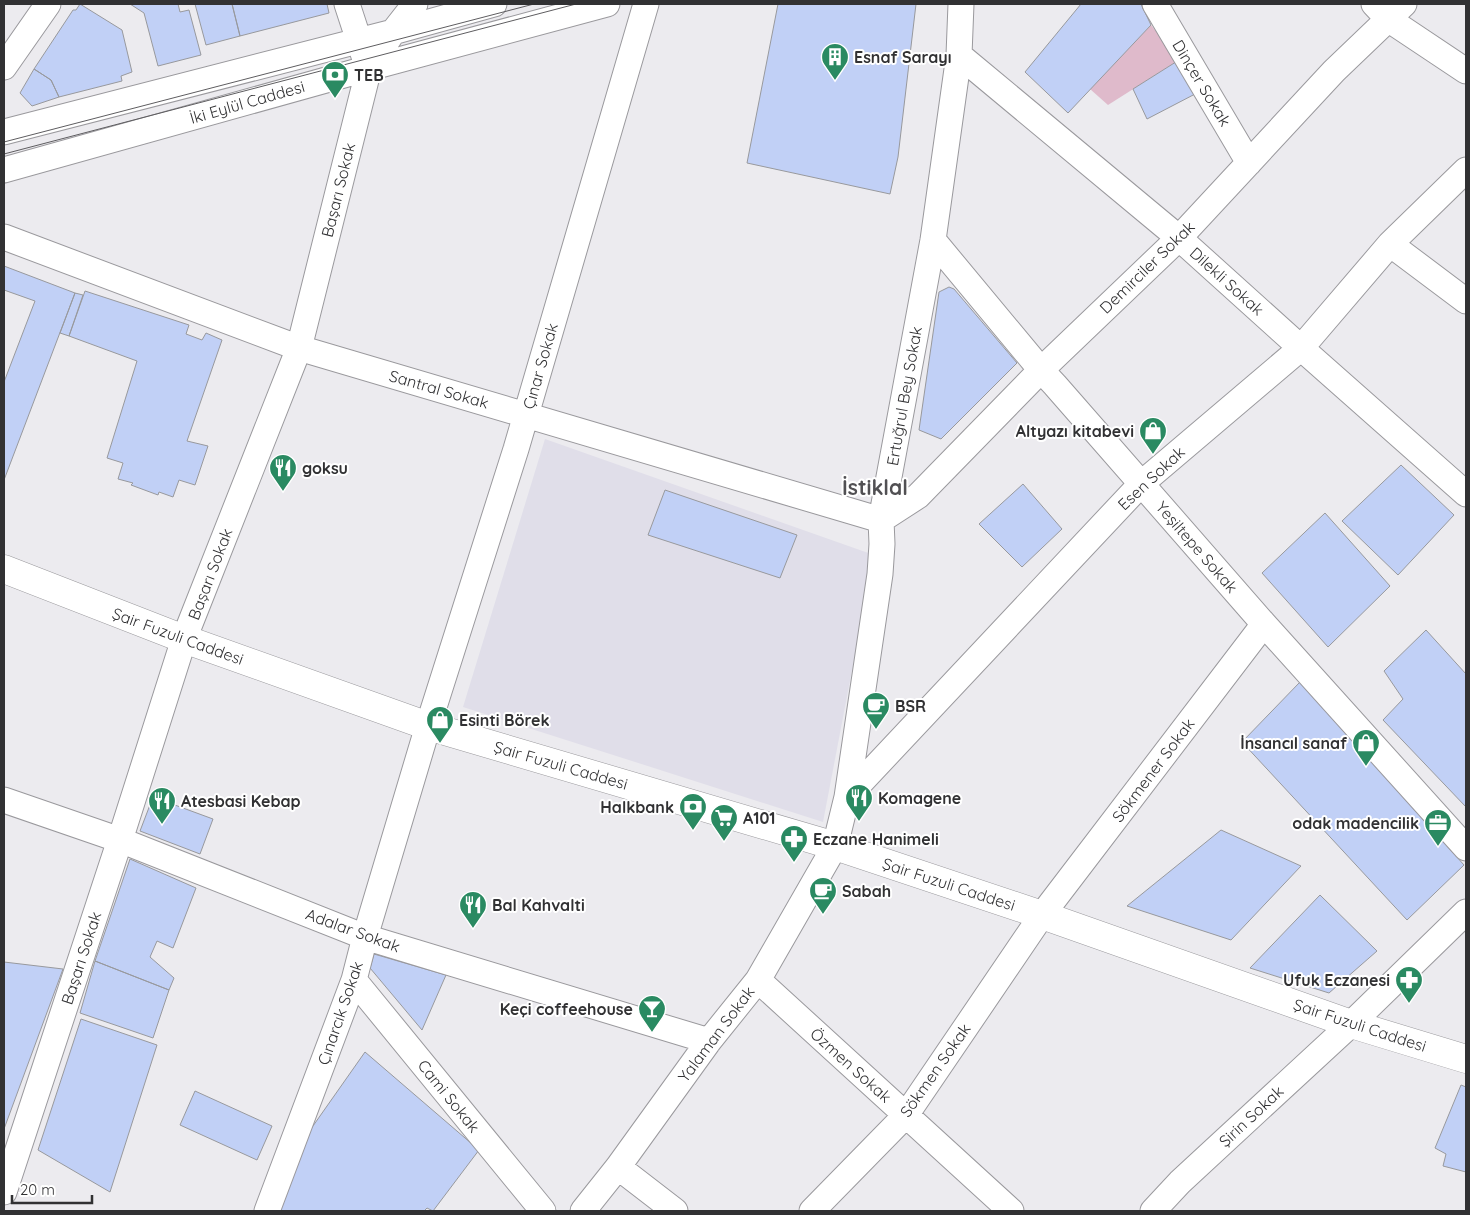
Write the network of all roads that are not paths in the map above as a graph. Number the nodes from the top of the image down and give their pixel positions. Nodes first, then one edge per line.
1 (48, 4) edge
2 (347, 4) edge
3 (415, 4) edge
4 (494, 4) edge
5 (607, 4) edge
6 (646, 4) edge
7 (961, 4) edge
8 (1155, 4) edge
9 (1389, 9) edge
10 (393, 32) junction
11 (358, 40) junction
12 (959, 55) junction
13 (4, 66) edge
14 (369, 68) junction
15 (1466, 71) edge
16 (4, 132) edge
17 (1249, 163) junction
18 (4, 170) edge
19 (1466, 170) edge
20 (4, 237) edge
21 (1179, 238) junction
22 (933, 240) junction
23 (1390, 244) junction
24 (1466, 302) edge
25 (299, 348) junction
26 (1300, 348) junction
27 (1041, 370) junction
28 (526, 414) junction
29 (1142, 483) junction
30 (1466, 494) edge
31 (881, 520) junction
32 (4, 569) edge
33 (1264, 624) junction
34 (184, 639) junction
35 (428, 726) junction
36 (847, 798) junction
37 (4, 800) edge
38 (120, 840) junction
39 (835, 846) junction
40 (1466, 848) edge
41 (1466, 912) edge
42 (1042, 915) junction
43 (365, 937) junction
44 (354, 980) junction
45 (758, 980) junction
46 (1351, 1024) junction
47 (709, 1040) junction
48 (1466, 1059) edge
49 (906, 1115) junction
50 (618, 1167) junction
51 (4, 1192) edge
52 (267, 1211) edge
53 (543, 1211) edge
54 (583, 1211) edge
55 (675, 1211) edge
56 (812, 1211) edge
57 (1011, 1211) edge
58 (1153, 1211) edge

1 - 13 street
2 - 11 street
3 - 10 street, Başarı Sokak
4 - 10 street
5 - 14 street, İki Eylül Caddesi
6 - 28 street, Çınar Sokak
7 - 12 street, Ertuğrul Bey Sokak
8 - 17 street, Dinçer Sokak
9 - 15 street
9 - 17 street, Demirciler Sokak
10 - 11 street
10 - 14 street, Başarı Sokak
11 - 14 street
11 - 16 street
12 - 21 street, Dilekli Sokak
12 - 22 street, Ertuğrul Bey Sokak
14 - 18 street, İki Eylül Caddesi
14 - 25 street, Başarı Sokak
17 - 21 street, Demirciler Sokak
19 - 23 street, Esen Sokak
20 - 25 street, Santral Sokak
21 - 26 street, Dilekli Sokak
21 - 27 street, Demirciler Sokak
22 - 27 street, Yeşiltepe Sokak
22 - 31 street, Ertuğrul Bey Sokak
23 - 24 street
23 - 26 street, Esen Sokak
25 - 28 street, Santral Sokak
25 - 34 street, Başarı Sokak
26 - 29 street, Esen Sokak
26 - 30 street, Dilekli Sokak
27 - 29 street, Yeşiltepe Sokak
27 - 31 street, Demirciler Sokak
28 - 31 street, Santral Sokak
28 - 35 street, Çınar Sokak
29 - 33 street, Yeşiltepe Sokak
29 - 36 street, Esen Sokak
31 - 36 street, Ertuğrul Bey Sokak
32 - 34 main road, Şair Fuzuli Caddesi
33 - 40 street, Yeşiltepe Sokak
33 - 42 street, Sökmener Sokak
34 - 35 main road, Şair Fuzuli Caddesi
34 - 38 street, Başarı Sokak
35 - 39 main road, Şair Fuzuli Caddesi
35 - 43 street, Çınarcık Sokak
36 - 39 street, Ertuğrul Bey Sokak
37 - 38 street, Adalar Sokak
38 - 43 street, Adalar Sokak
38 - 51 street, Başarı Sokak
39 - 42 main road, Şair Fuzuli Caddesi
39 - 45 street, Yalaman Sokak
41 - 46 street, Şirin Sokak
42 - 46 main road, Şair Fuzuli Caddesi
42 - 49 street, Sökmen Sokak
43 - 44 street, Çınarcık Sokak
43 - 47 street, Adalar Sokak
44 - 52 street, Çınarcık Sokak
44 - 53 street, Cami Sokak
45 - 47 street, Yalaman Sokak
45 - 49 street, Özmen Sokak
46 - 48 main road, Şair Fuzuli Caddesi
46 - 58 street, Şirin Sokak
47 - 50 street, Yalaman Sokak
49 - 56 street, Sökmen Sokak
49 - 57 street, Özmen Sokak
50 - 54 street, Yalaman Sokak
50 - 55 street

